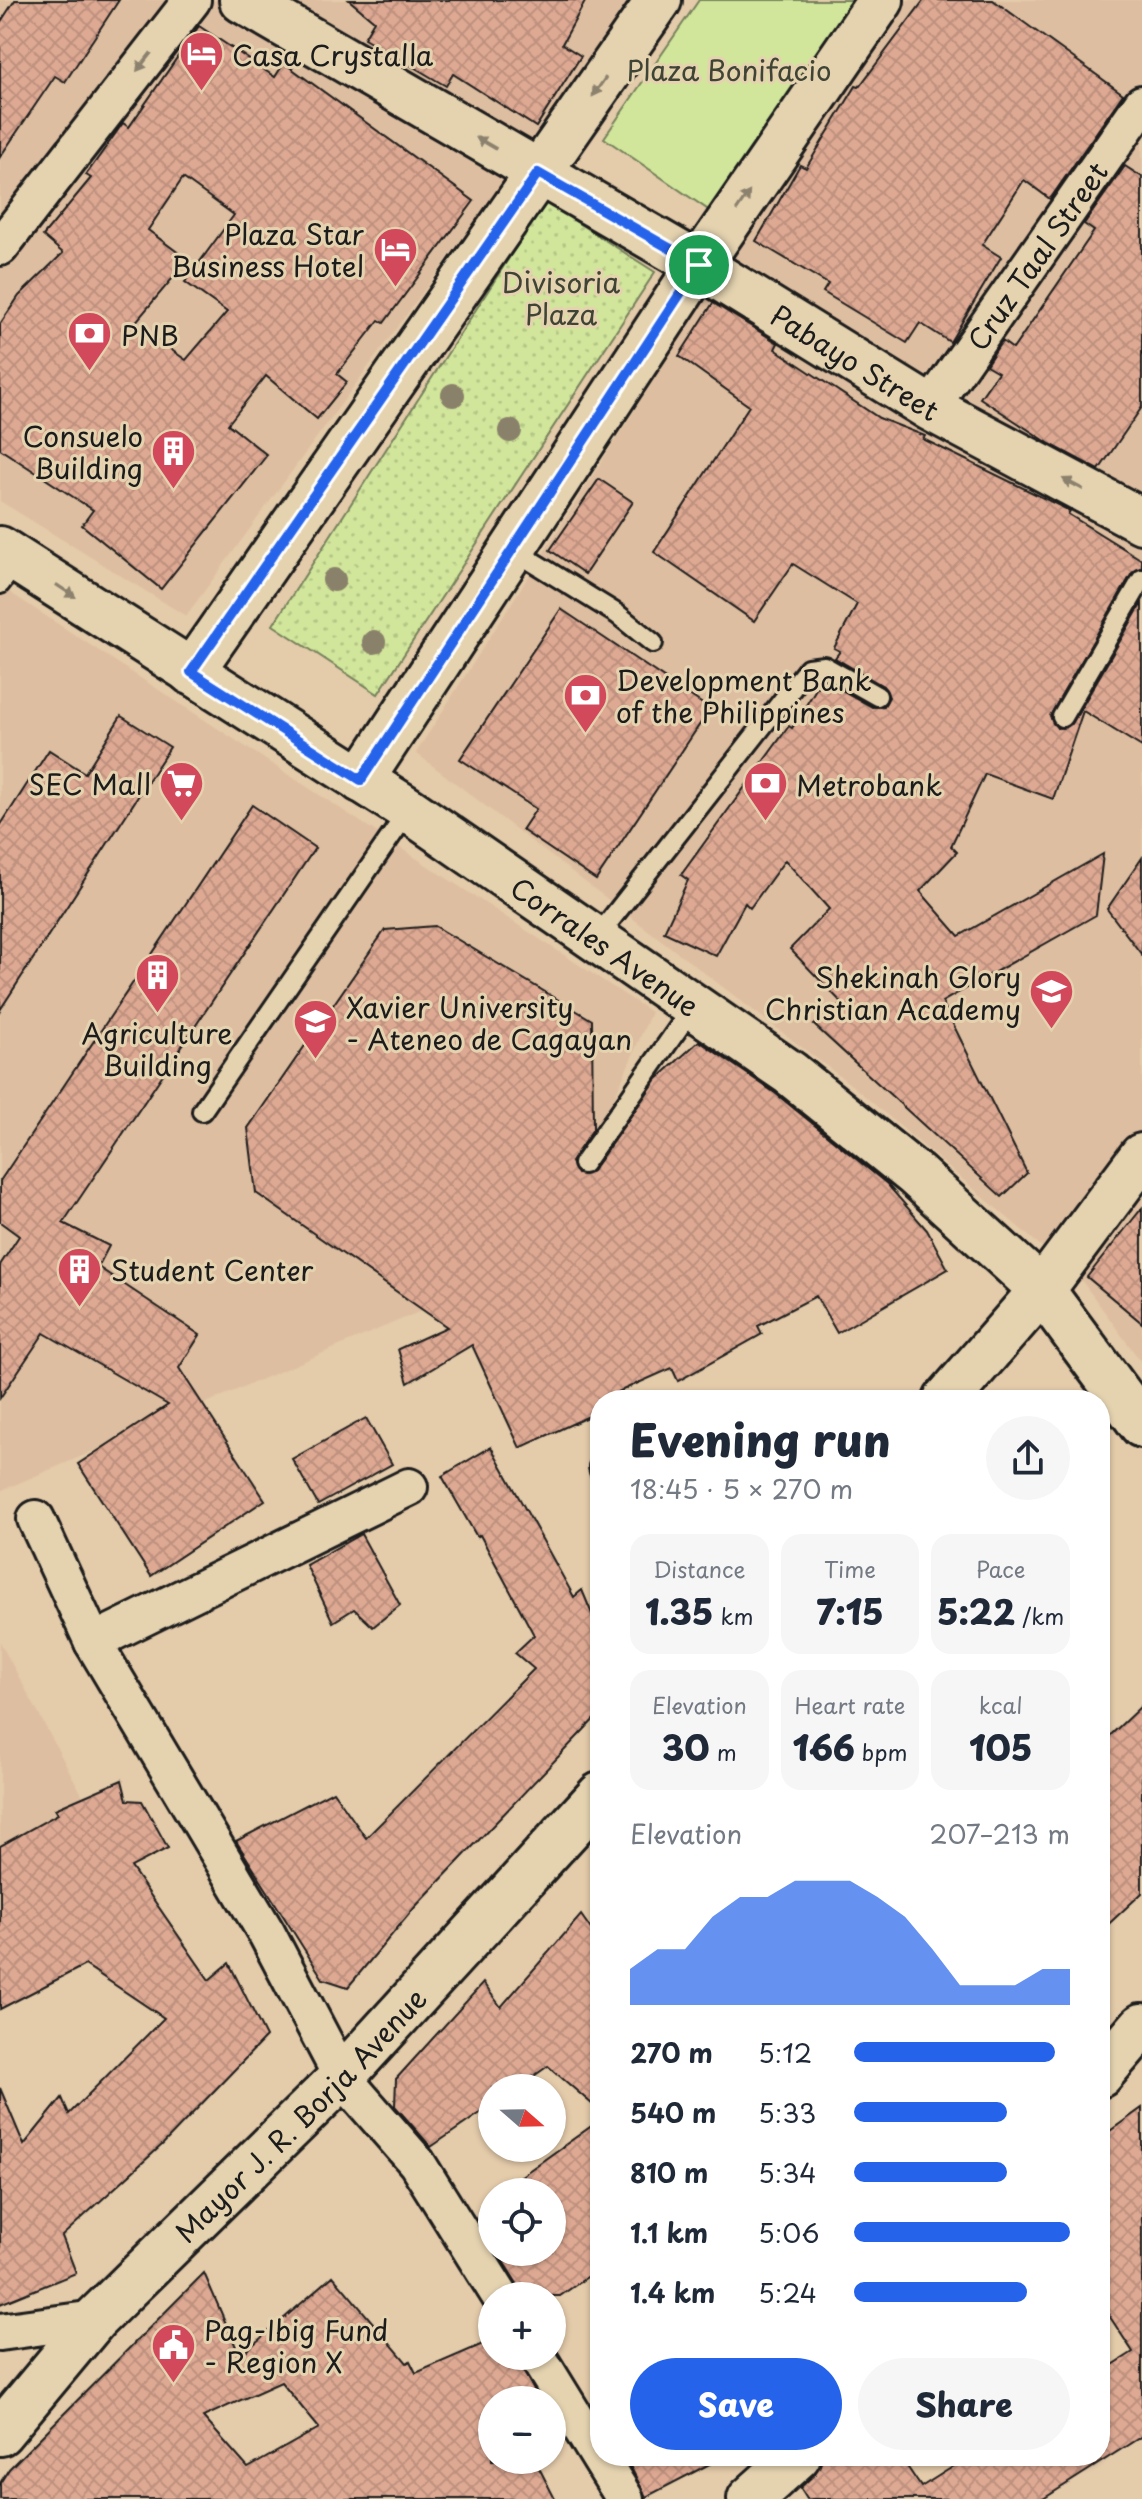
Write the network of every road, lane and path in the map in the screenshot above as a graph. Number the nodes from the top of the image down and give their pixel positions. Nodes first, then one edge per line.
1 (192, 0) edge
2 (242, 0) edge
3 (659, 0) edge
4 (881, 0) edge
5 (1142, 104) edge
6 (538, 173) junction
7 (0, 247) edge
8 (699, 265) junction
9 (930, 408) junction
10 (1142, 521) edge
11 (512, 549) junction
12 (6, 564) edge
13 (1142, 579) edge
14 (653, 643) dead end
15 (191, 672) junction
16 (877, 696) dead end
17 (1062, 717) dead end
18 (361, 780) junction
19 (409, 810) junction
20 (597, 937) junction
21 (695, 1004) junction
22 (202, 1111) dead end
23 (1142, 1156) edge
24 (583, 1164) dead end
25 (1042, 1290) junction
26 (955, 1390) edge
27 (1142, 1425) edge
28 (409, 1487) dead end
29 (36, 1519) dead end
30 (93, 1642) junction
31 (590, 1806) edge
32 (1142, 2026) edge
33 (1110, 2063) edge
34 (342, 2077) junction
35 (491, 2282) edge
36 (95, 2319) junction
37 (0, 2332) edge
38 (546, 2370) edge
39 (0, 2433) edge
40 (590, 2442) edge
41 (605, 2466) edge
42 (787, 2466) edge
43 (625, 2499) edge
44 (750, 2499) edge

1 -> 7 street
6 -> 2 street, Pabayo Street
3 -> 6 street
8 -> 4 street
5 - 9 street, Cruz Taal Street
6 - 8 street, Pabayo Street
6 - 15 street
8 - 9 street, Pabayo Street
8 - 11 street
10 -> 9 street, Pabayo Street
11 - 14 lane
11 - 18 street
12 -> 15 street, Corrales Avenue
13 - 17 lane
15 - 18 street, Corrales Avenue
16 - 20 lane
18 - 19 street, Corrales Avenue
19 - 20 street, Corrales Avenue
19 - 22 lane
20 - 21 street, Corrales Avenue
21 - 24 lane
21 - 25 street, Corrales Avenue
23 - 25 street
25 - 26 street
25 - 27 street, Corrales Avenue
28 - 30 street
29 - 30 street
30 - 34 street
31 - 34 street, Mayor J. R. Borja Avenue
32 - 33 street
34 - 35 street
34 - 36 street, Mayor J. R. Borja Avenue
36 - 37 street
36 - 39 street, Mayor J. R. Borja Avenue
38 - 40 street
41 - 43 street
42 - 44 street

